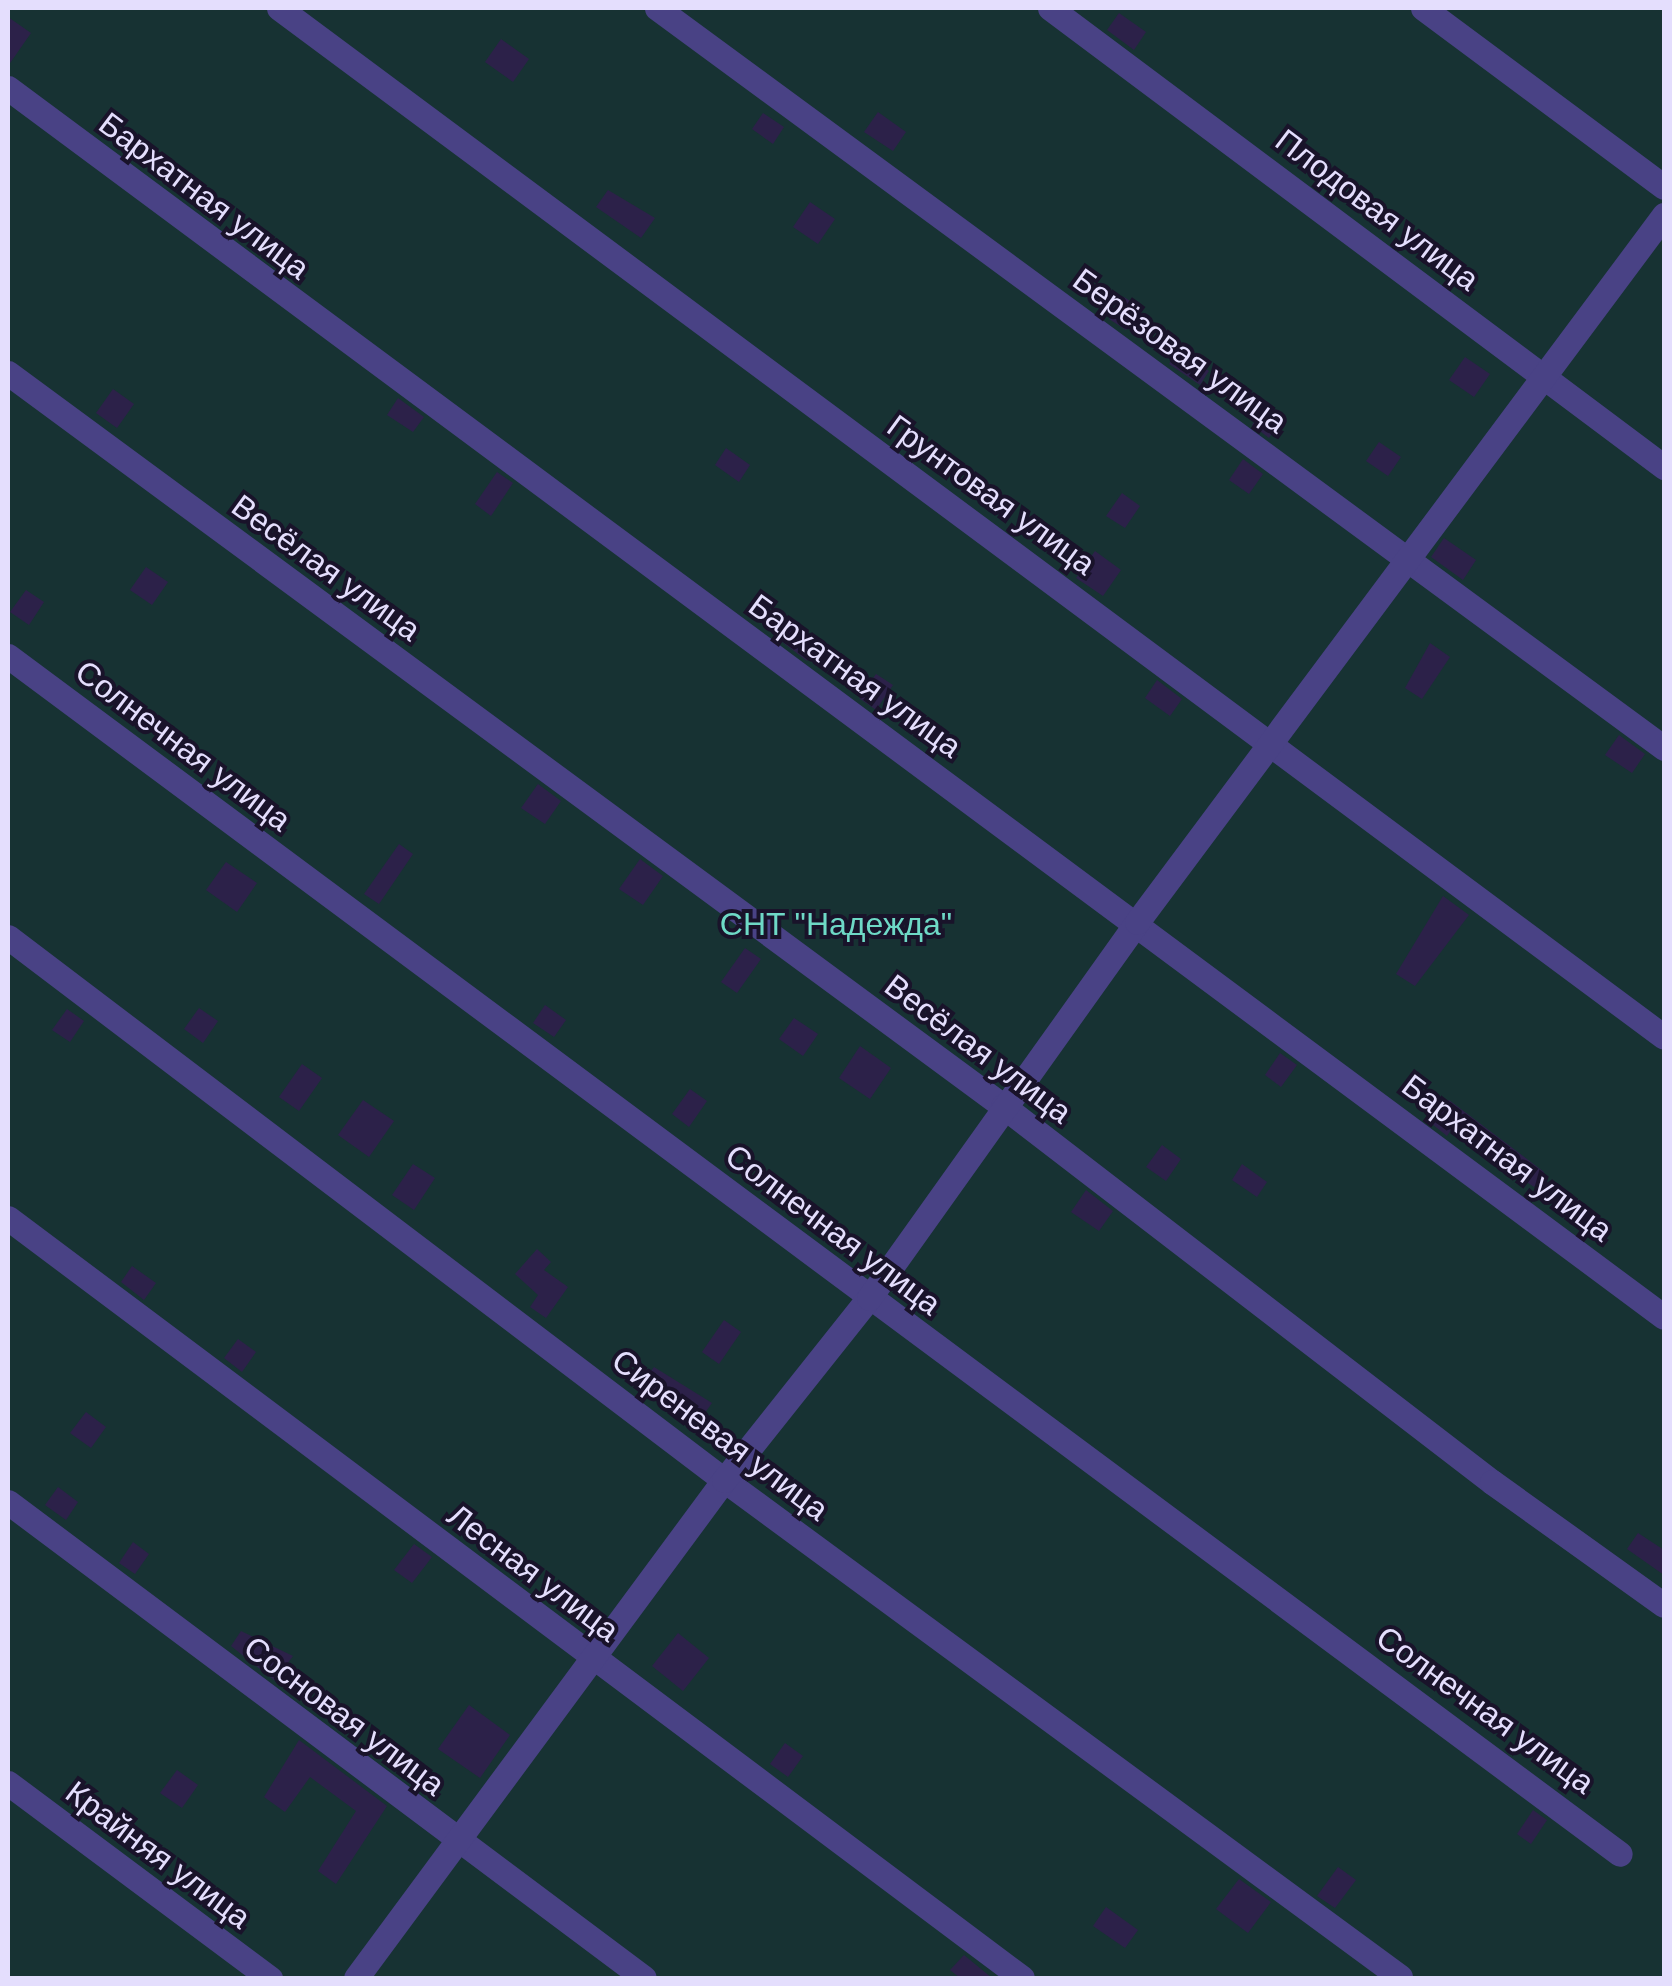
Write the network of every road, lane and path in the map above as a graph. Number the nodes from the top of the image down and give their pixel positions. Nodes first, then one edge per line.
1 (279, 8) edge
2 (657, 8) edge
3 (1050, 8) edge
4 (1423, 8) edge
5 (8, 88) edge
6 (1664, 187) edge
7 (1664, 215) edge
8 (8, 373) edge
9 (1544, 375) junction
10 (1664, 467) edge
11 (1408, 557) junction
12 (8, 656) edge
13 (1273, 741) junction
14 (1664, 748) edge
15 (1137, 922) junction
16 (8, 937) edge
17 (1664, 1037) edge
18 (1003, 1106) junction
19 (8, 1218) edge
20 (869, 1298) junction
21 (1664, 1317) edge
22 (724, 1480) junction
23 (8, 1502) edge
24 (1664, 1605) edge
25 (594, 1660) junction
26 (8, 1783) edge
27 (458, 1842) junction
28 (1620, 1854) dead end
29 (1400, 1977) edge
30 (270, 1978) edge
31 (356, 1978) edge
32 (644, 1978) edge
33 (1022, 1978) edge

1 - 13 street, Грунтовая улица
2 - 11 street, Берёзовая улица
3 - 9 street, Плодовая улица
4 - 6 street
5 - 15 street, Бархатная улица
7 - 9 street
8 - 18 street, Весёлая улица
9 - 10 street, Плодовая улица
9 - 11 street
11 - 13 street
11 - 14 street, Берёзовая улица
12 - 20 street, Солнечная улица
13 - 15 street
13 - 17 street, Грунтовая улица
15 - 18 street
15 - 21 street, Бархатная улица
16 - 22 street, Сиреневая улица
18 - 20 street
18 - 24 street, Весёлая улица
19 - 25 street, Лесная улица
20 - 22 street
20 - 28 street, Солнечная улица
22 - 25 street
22 - 29 street, Сиреневая улица
23 - 27 street, Сосновая улица
25 - 27 street
25 - 33 street, Лесная улица
26 - 30 street, Крайняя улица
27 - 31 street
27 - 32 street, Сосновая улица

